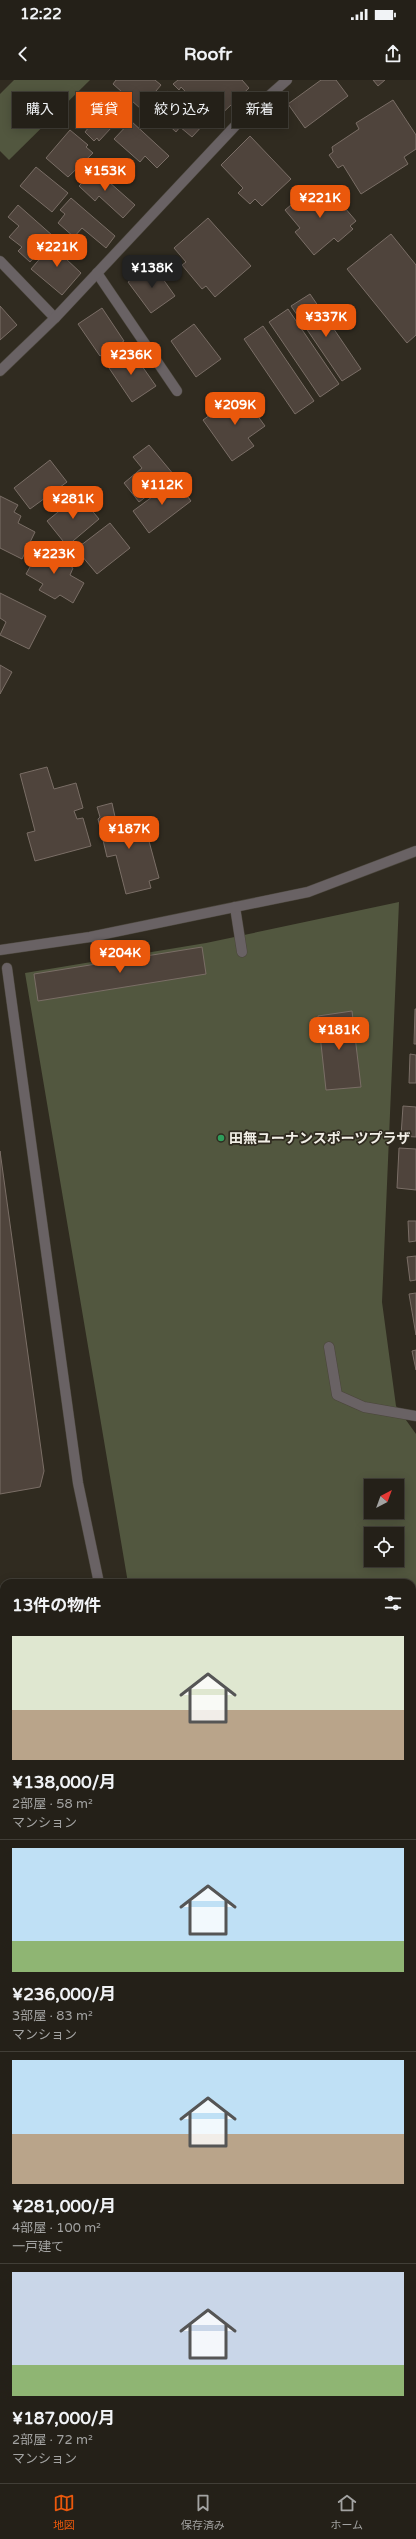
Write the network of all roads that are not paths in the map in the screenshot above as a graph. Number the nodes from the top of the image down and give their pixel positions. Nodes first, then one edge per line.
1 (287, 80) edge
2 (0, 261) edge
3 (97, 273) junction
4 (55, 318) junction
5 (0, 371) edge
6 (177, 391) dead end
7 (416, 851) edge
8 (236, 907) junction
9 (0, 950) edge
10 (242, 952) dead end
11 (7, 968) dead end
12 (329, 1347) dead end
13 (416, 1416) edge
14 (98, 1579) edge

1 - 3 street
2 - 4 street
3 - 4 street
3 - 6 street
4 - 5 street
7 - 8 street
8 - 9 street
8 - 10 street
11 - 14 street
12 - 13 street

